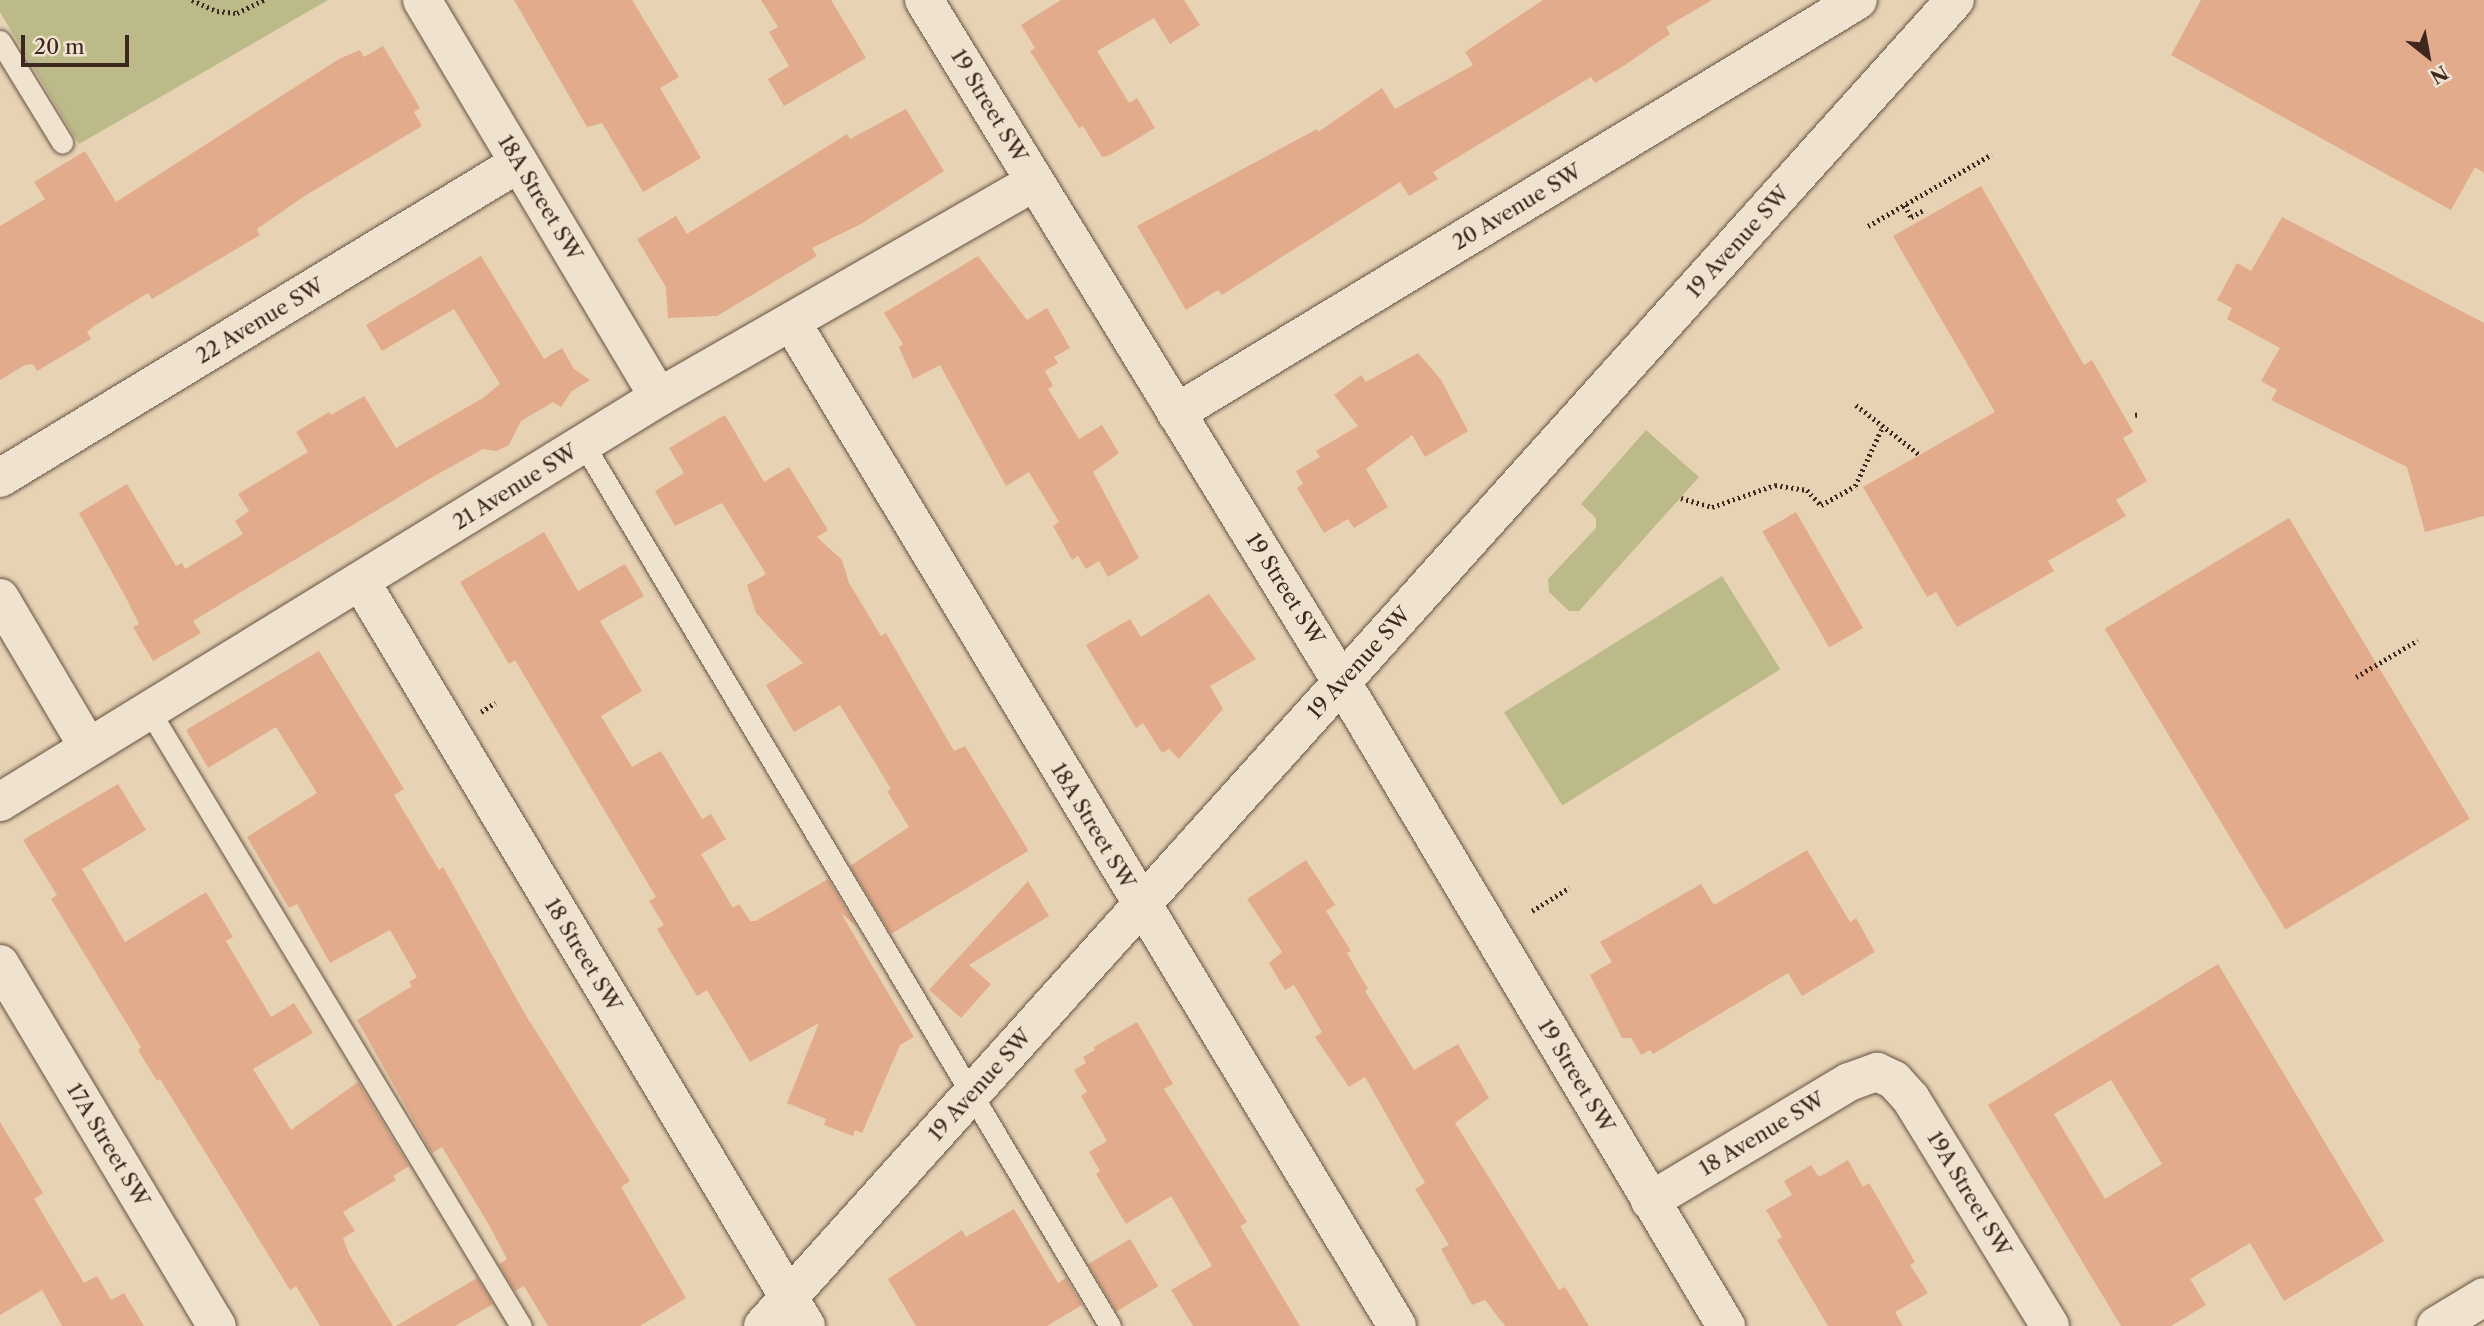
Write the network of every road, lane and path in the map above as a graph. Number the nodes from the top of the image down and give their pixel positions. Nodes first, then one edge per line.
1 (192, 0) edge
2 (264, 0) edge
3 (422, 0) edge
4 (924, 0) edge
5 (1858, 0) edge
6 (1955, 0) edge
7 (0, 40) edge
8 (62, 142) dead end
9 (1992, 154) dead end
10 (519, 163) junction
11 (1035, 182) junction
12 (1905, 205) junction
13 (1922, 211) dead end
14 (1868, 226) dead end
15 (792, 323) junction
16 (659, 397) junction
17 (1856, 405) dead end
18 (1177, 413) junction
19 (1883, 426) junction
20 (584, 445) junction
21 (1920, 455) dead end
22 (0, 478) edge
23 (1681, 498) dead end
24 (361, 582) junction
25 (0, 598) edge
26 (2418, 640) dead end
27 (2356, 677) dead end
28 (1341, 682) junction
29 (495, 703) dead end
30 (150, 712) junction
31 (480, 712) dead end
32 (88, 747) junction
33 (0, 802) edge
34 (1569, 888) dead end
35 (1141, 906) junction
36 (1532, 911) dead end
37 (0, 964) edge
38 (1877, 1072) joint
39 (970, 1095) junction
40 (1650, 1201) junction
41 (2484, 1297) edge
42 (797, 1312) edge
43 (217, 1326) edge
44 (521, 1326) edge
45 (763, 1326) edge
46 (1110, 1326) edge
47 (1398, 1326) edge
48 (1726, 1326) edge
49 (2050, 1326) edge
50 (2436, 1326) edge

1 - 2 path
3 - 10 street, 18A Street SW
4 - 11 street, 19 Street SW
5 - 18 street, 20 Avenue SW
6 - 28 street, 19 Avenue SW
7 - 8 lane
9 - 12 path
10 - 16 street, 18A Street SW
10 - 22 street, 22 Avenue SW
11 - 15 street, 21 Avenue SW
11 - 18 street, 19 Street SW
12 - 13 path
12 - 14 path
15 - 16 street, 21 Avenue SW
15 - 35 street, 18A Street SW
16 - 20 street, 21 Avenue SW
17 - 19 path
18 - 28 street, 19 Street SW
19 - 21 path
19 - 23 path
20 - 24 street, 21 Avenue SW
20 - 39 lane
24 - 30 street, 21 Avenue SW
24 - 42 street, 18 Street SW
25 - 32 street
26 - 27 path
28 - 35 street, 19 Avenue SW
28 - 40 street, 19 Street SW
29 - 31 path
30 - 32 street, 21 Avenue SW
30 - 44 lane
32 - 33 street, 21 Avenue SW
34 - 36 path
35 - 39 street, 19 Avenue SW
35 - 47 street, 18A Street SW
37 - 43 street, 17A Street SW
38 - 40 street, 18 Avenue SW
38 - 49 street, 19A Street SW
39 - 42 street, 19 Avenue SW
39 - 46 lane
40 - 48 street, 19 Street SW
41 - 50 street
42 - 45 street, 19 Avenue SW

